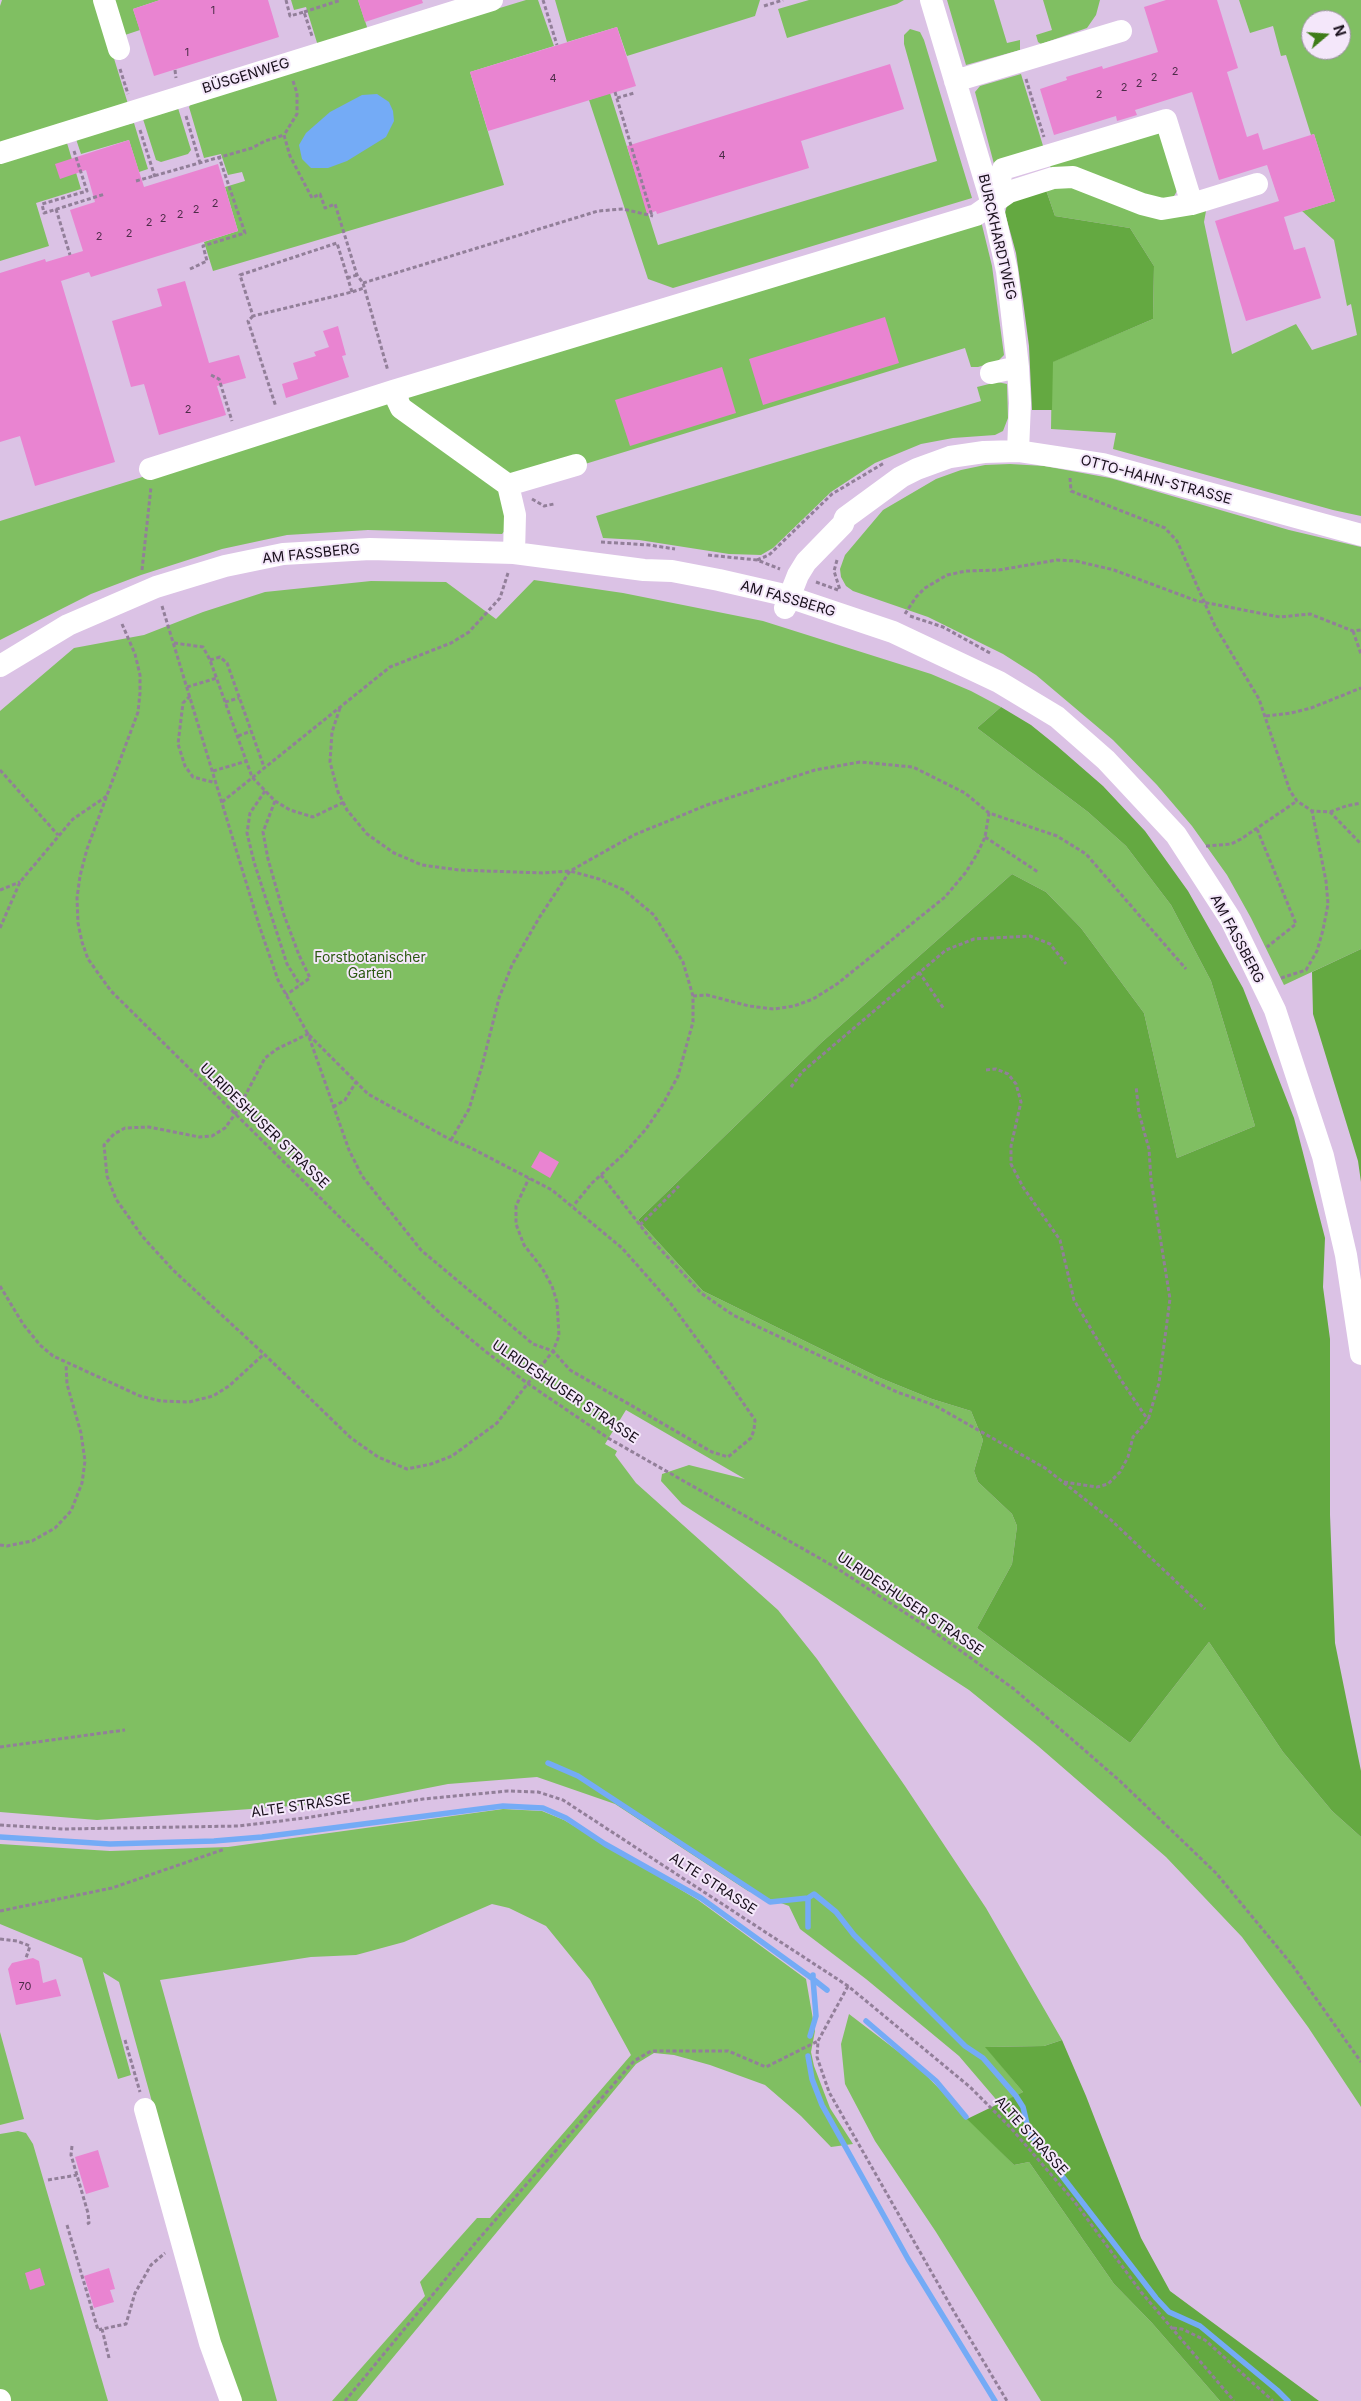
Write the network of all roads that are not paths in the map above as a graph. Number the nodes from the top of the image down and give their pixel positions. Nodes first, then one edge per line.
1 (104, 0) edge
2 (492, 0) edge
3 (930, 0) edge
4 (1121, 31) dead end
5 (120, 59) road end
6 (954, 81) junction
7 (0, 152) edge
8 (1257, 184) dead end
9 (992, 204) junction
10 (1192, 204) junction
11 (1018, 367) junction
12 (992, 373) dead end
13 (393, 391) junction
14 (1018, 451) junction
15 (576, 465) dead end
16 (151, 476) road end
17 (508, 484) junction
18 (1361, 535) edge
19 (514, 553) junction
20 (782, 601) junction
21 (0, 666) edge
22 (1361, 1354) edge
23 (142, 2121) road end
24 (231, 2401) edge

1 - 5 street
2 - 7 street, BÜSGENWEG
3 - 6 street, BURCKHARDTWEG
4 - 6 street
6 - 9 street, BURCKHARDTWEG
8 - 10 street
9 - 10 street
9 - 10 street
9 - 11 street, BURCKHARDTWEG
9 - 13 street
11 - 12 street
11 - 14 street, BURCKHARDTWEG
13 - 16 street
13 - 17 street
14 - 18 street, OTTO-HAHN-STRASSE
14 - 20 street, OTTO-HAHN-STRASSE
15 - 17 street
17 - 19 street
19 - 20 street, AM FASSBERG
19 - 21 street, AM FASSBERG
20 - 22 street, AM FASSBERG
23 - 24 street

